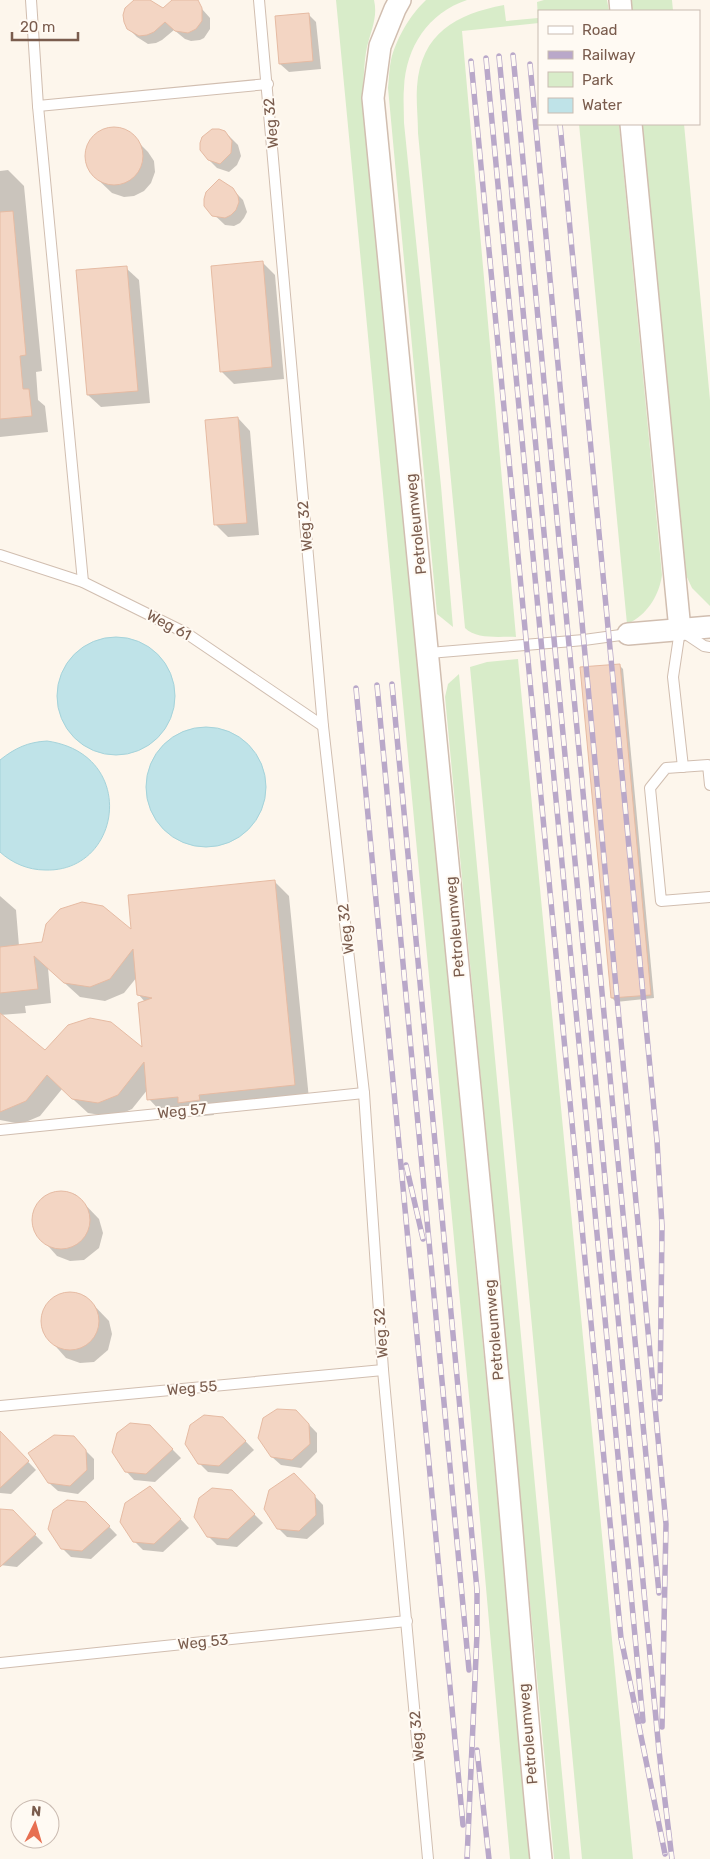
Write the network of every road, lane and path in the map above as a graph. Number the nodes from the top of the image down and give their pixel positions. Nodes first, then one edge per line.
1 (31, 0) edge
2 (259, 0) edge
3 (400, 0) edge
4 (268, 84) junction
5 (38, 106) junction
6 (632, 125) edge
7 (0, 555) edge
8 (84, 582) junction
9 (710, 627) edge
10 (680, 630) junction
11 (628, 634) joint
12 (710, 647) edge
13 (429, 653) junction
14 (323, 726) junction
15 (682, 767) junction
16 (710, 785) edge
17 (710, 897) edge
18 (364, 1093) junction
19 (0, 1130) edge
20 (383, 1370) junction
21 (0, 1406) edge
22 (407, 1621) junction
23 (0, 1663) edge
24 (428, 1859) edge
25 (541, 1859) edge

1 - 5 lane
2 - 4 lane, Weg 32
3 - 13 street, Petroleumweg
4 - 5 lane
4 - 14 lane, Weg 32
5 - 8 lane
6 - 10 street
7 - 8 lane, Weg 61
8 - 14 lane, Weg 61
9 - 10 street
10 - 11 street
10 - 12 lane
10 - 15 lane
11 - 13 lane
13 - 25 street, Petroleumweg
14 - 18 lane, Weg 32
15 - 16 lane
15 - 17 lane
18 - 19 lane, Weg 57
18 - 20 lane, Weg 32
20 - 21 lane, Weg 55
20 - 22 lane, Weg 32
22 - 23 lane, Weg 53
22 - 24 lane, Weg 32

